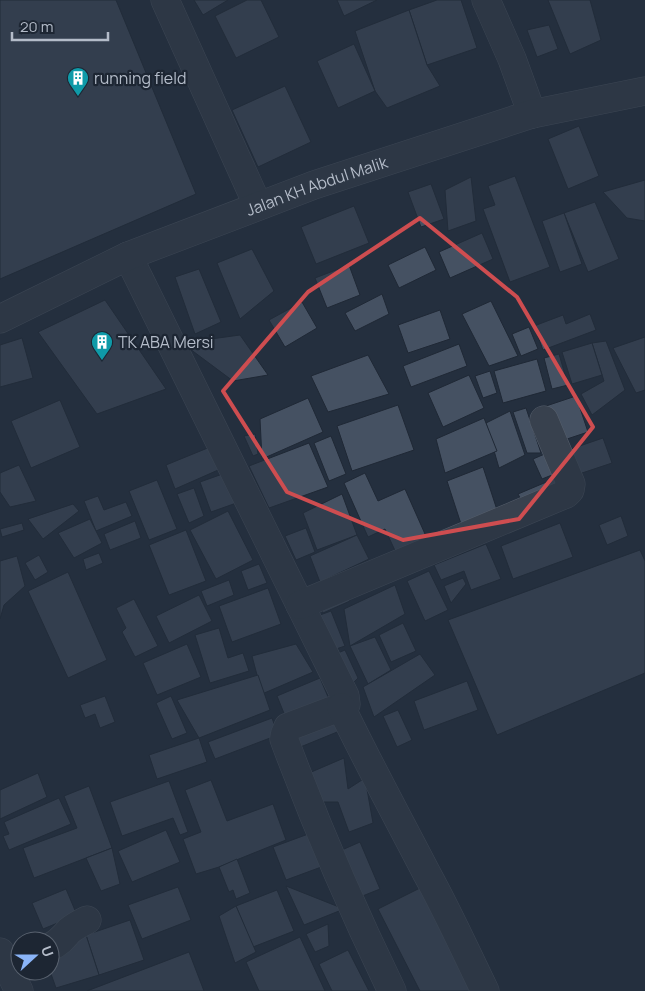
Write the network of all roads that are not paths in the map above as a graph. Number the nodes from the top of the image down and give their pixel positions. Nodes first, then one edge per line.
1 (165, 0) edge
2 (486, 0) edge
3 (645, 91) edge
4 (529, 107) junction
5 (250, 187) junction
6 (128, 256) junction
7 (0, 319) edge
8 (544, 420) dead end
9 (300, 605) junction
10 (341, 707) junction
11 (87, 920) dead end
12 (60, 941) edge
13 (392, 991) edge
14 (485, 991) edge

1 - 5 street
2 - 4 street
3 - 4 street, Jalan KH Abdul Malik
4 - 5 street, Jalan KH Abdul Malik
5 - 6 street, Jalan KH Abdul Malik
6 - 7 street, Jalan KH Abdul Malik
6 - 9 street
8 - 9 street
9 - 10 street
10 - 13 street
10 - 14 street
11 - 12 street

